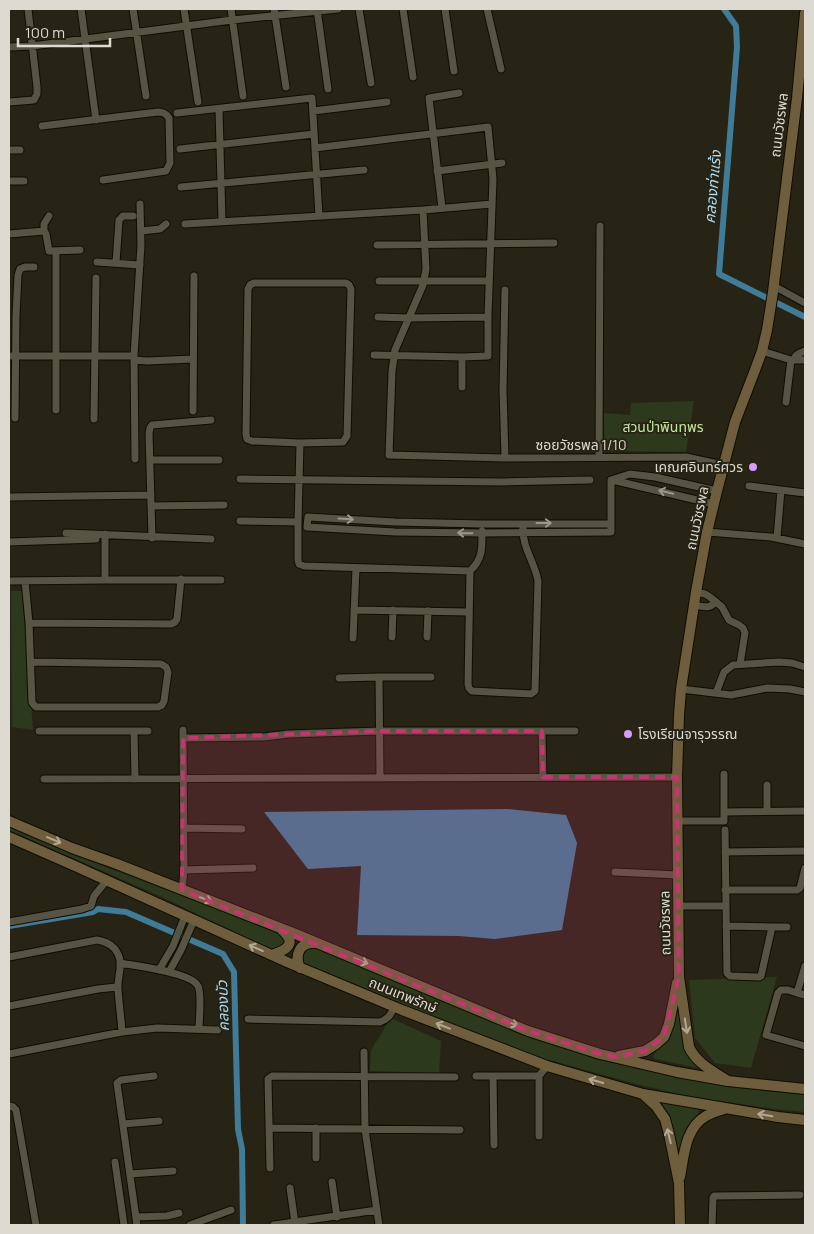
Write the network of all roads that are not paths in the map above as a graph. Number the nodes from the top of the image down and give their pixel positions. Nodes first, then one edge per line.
1 (28, 9) edge
2 (81, 9) edge
3 (133, 9) edge
4 (184, 9) edge
5 (231, 9) edge
6 (338, 9) edge
7 (359, 9) edge
8 (403, 9) edge
9 (445, 9) edge
10 (487, 9) edge
11 (317, 10) edge
12 (274, 12) edge
13 (805, 13) edge
14 (232, 20) junction
15 (187, 25) junction
16 (136, 32) junction
17 (85, 38) junction
18 (32, 46) junction
19 (9, 47) edge
20 (500, 69) dead end
21 (454, 71) dead end
22 (413, 76) dead end
23 (371, 83) dead end
24 (286, 87) dead end
25 (328, 89) dead end
26 (459, 93) dead end
27 (146, 96) dead end
28 (243, 96) dead end
29 (9, 102) edge
30 (198, 102) dead end
31 (387, 102) dead end
32 (219, 109) junction
33 (312, 111) junction
34 (176, 113) dead end
35 (96, 120) junction
36 (42, 126) dead end
37 (314, 134) junction
38 (432, 134) junction
39 (220, 145) junction
40 (315, 148) junction
41 (180, 149) dead end
42 (9, 150) edge
43 (20, 150) dead end
44 (502, 163) dead end
45 (492, 164) junction
46 (364, 170) dead end
47 (437, 171) junction
48 (316, 174) junction
49 (103, 180) dead end
50 (9, 181) edge
51 (24, 181) dead end
52 (221, 183) junction
53 (181, 187) dead end
54 (140, 204) dead end
55 (492, 204) junction
56 (442, 208) junction
57 (424, 210) junction
58 (49, 216) dead end
59 (133, 216) dead end
60 (319, 216) junction
61 (222, 221) junction
62 (166, 224) dead end
63 (185, 224) dead end
64 (600, 226) dead end
65 (44, 231) junction
66 (141, 231) junction
67 (9, 234) edge
68 (491, 243) junction
69 (554, 243) dead end
70 (377, 245) dead end
71 (425, 245) junction
72 (80, 250) dead end
73 (56, 251) junction
74 (98, 262) dead end
75 (116, 263) junction
76 (140, 265) junction
77 (34, 267) dead end
78 (194, 276) dead end
79 (96, 278) dead end
80 (379, 281) dead end
81 (424, 281) junction
82 (489, 282) junction
83 (773, 289) junction
84 (505, 290) dead end
85 (805, 303) edge
86 (378, 317) dead end
87 (488, 317) junction
88 (409, 318) junction
89 (762, 351) junction
90 (805, 351) edge
91 (374, 355) dead end
92 (394, 355) junction
93 (13, 356) edge
94 (56, 356) junction
95 (94, 356) junction
96 (462, 357) junction
97 (134, 358) junction
98 (193, 359) junction
99 (792, 360) junction
100 (805, 360) edge
101 (462, 387) dead end
102 (786, 402) dead end
103 (56, 410) dead end
104 (193, 411) dead end
105 (15, 418) dead end
106 (94, 419) dead end
107 (211, 420) dead end
108 (300, 443) junction
109 (599, 457) junction
110 (135, 458) dead end
111 (505, 458) junction
112 (150, 460) junction
113 (219, 460) dead end
114 (724, 465) junction
115 (240, 479) dead end
116 (298, 480) junction
117 (590, 480) dead end
118 (611, 480) junction
119 (749, 486) dead end
120 (781, 490) junction
121 (717, 492) junction
122 (805, 492) edge
123 (151, 495) junction
124 (9, 497) edge
125 (714, 504) junction
126 (224, 505) dead end
127 (152, 506) junction
128 (240, 521) dead end
129 (298, 522) junction
130 (395, 522) junction
131 (523, 523) junction
132 (482, 524) junction
133 (611, 524) junction
134 (395, 532) junction
135 (707, 532) junction
136 (66, 533) dead end
137 (482, 533) junction
138 (523, 533) junction
139 (104, 534) junction
140 (152, 538) junction
141 (777, 538) junction
142 (96, 539) dead end
143 (211, 539) dead end
144 (9, 542) edge
145 (805, 544) edge
146 (356, 568) junction
147 (470, 571) junction
148 (181, 579) junction
149 (106, 580) junction
150 (221, 580) dead end
151 (9, 581) edge
152 (25, 581) junction
153 (696, 592) junction
154 (715, 602) junction
155 (694, 605) junction
156 (354, 610) junction
157 (393, 610) junction
158 (428, 611) junction
159 (468, 612) junction
160 (29, 623) junction
161 (392, 637) dead end
162 (427, 637) dead end
163 (353, 638) dead end
164 (30, 662) junction
165 (740, 664) junction
166 (805, 667) edge
167 (379, 677) junction
168 (431, 677) dead end
169 (339, 678) dead end
170 (681, 689) junction
171 (805, 692) edge
172 (716, 693) junction
173 (39, 730) dead end
174 (183, 730) dead end
175 (380, 730) junction
176 (542, 730) junction
177 (134, 731) junction
178 (148, 731) dead end
179 (575, 731) dead end
180 (183, 738) junction
181 (724, 774) dead end
182 (543, 777) junction
183 (677, 777) junction
184 (380, 778) junction
185 (135, 779) junction
186 (184, 779) junction
187 (44, 780) dead end
188 (768, 785) dead end
189 (767, 811) junction
190 (805, 811) edge
191 (724, 812) junction
192 (9, 821) edge
193 (677, 821) junction
194 (184, 828) junction
195 (242, 829) dead end
196 (725, 830) dead end
197 (9, 837) edge
198 (805, 851) edge
199 (725, 852) junction
200 (253, 868) dead end
201 (805, 868) edge
202 (184, 870) junction
203 (615, 872) dead end
204 (678, 875) junction
205 (107, 880) junction
206 (182, 890) junction
207 (725, 890) junction
208 (678, 906) junction
209 (726, 906) junction
210 (190, 918) junction
211 (9, 922) edge
212 (726, 926) junction
213 (787, 927) dead end
214 (280, 928) junction
215 (772, 928) junction
216 (316, 943) junction
217 (272, 955) junction
218 (9, 957) edge
219 (120, 963) junction
220 (805, 966) edge
221 (300, 968) junction
222 (159, 970) junction
223 (169, 972) junction
224 (679, 977) junction
225 (117, 986) junction
226 (797, 993) junction
227 (805, 995) edge
228 (9, 1006) edge
229 (394, 1007) junction
230 (248, 1019) dead end
231 (199, 1029) junction
232 (218, 1030) dead end
233 (122, 1032) junction
234 (805, 1046) edge
235 (364, 1052) dead end
236 (9, 1054) edge
237 (616, 1057) junction
238 (547, 1066) junction
239 (154, 1076) dead end
240 (363, 1076) junction
241 (476, 1076) dead end
242 (493, 1076) junction
243 (539, 1076) junction
244 (455, 1077) dead end
245 (728, 1081) junction
246 (805, 1089) edge
247 (642, 1094) junction
248 (9, 1106) edge
249 (725, 1109) junction
250 (805, 1120) edge
251 (159, 1121) dead end
252 (123, 1124) junction
253 (269, 1128) junction
254 (316, 1128) junction
255 (365, 1130) junction
256 (460, 1130) dead end
257 (539, 1136) dead end
258 (494, 1145) dead end
259 (316, 1158) dead end
260 (115, 1162) dead end
261 (270, 1168) dead end
262 (173, 1171) dead end
263 (130, 1174) junction
264 (332, 1182) dead end
265 (679, 1184) junction
266 (290, 1188) dead end
267 (800, 1195) dead end
268 (231, 1210) dead end
269 (377, 1210) junction
270 (178, 1213) dead end
271 (337, 1217) junction
272 (137, 1221) edge
273 (295, 1223) junction
274 (36, 1225) edge
275 (124, 1225) edge
276 (190, 1225) edge
277 (274, 1225) edge
278 (379, 1225) edge
279 (680, 1225) edge
280 (712, 1225) edge

1 - 18 street
2 - 17 street
3 - 16 street
4 - 15 street
5 - 14 street
6 - 11 street
7 - 23 street
8 - 22 street
9 - 21 street
10 - 20 street
11 - 12 street
11 - 25 street
12 - 14 street
12 - 24 street
13 - 83 main road, ถนนวัชรพล
14 - 15 street
14 - 28 street
15 - 16 street
15 - 30 street
16 - 17 street
16 - 27 street
17 - 18 street
17 - 35 street
18 - 19 street
18 - 29 street
26 - 38 street
31 - 33 street
32 - 33 street
32 - 34 street
32 - 39 street
33 - 37 street
35 - 36 street
35 - 49 street
37 - 39 street
37 - 40 street
38 - 40 street
38 - 45 street
38 - 47 street
39 - 41 street
39 - 52 street
40 - 48 street
42 - 43 street
44 - 45 street
45 - 47 street
45 - 55 street
46 - 48 street
47 - 56 street
48 - 52 street
48 - 60 street
50 - 51 street
52 - 53 street
52 - 61 street
54 - 66 street
55 - 56 street
55 - 68 street
56 - 57 street
57 - 60 street
57 - 71 street
58 - 65 street
59 - 75 street
60 - 61 street
61 - 63 street
62 - 66 street
64 - 109 street
65 - 67 street
65 - 73 street
66 - 76 street
68 - 69 street
68 - 71 street
68 - 82 street
70 - 71 street
71 - 81 street
72 - 73 street
73 - 94 street
74 - 75 street
75 - 76 street
76 - 97 street
77 - 93 street
78 - 98 street
79 - 95 street
80 - 81 street
81 - 82 street
81 - 88 street
82 - 87 street
83 - 85 street
83 - 89 main road, ถนนวัชรพล
84 - 111 street
86 - 88 street
87 - 88 street
87 - 96 street
88 - 92 street
89 - 99 street
89 - 114 main road, ถนนวัชรพล
90 - 99 street
91 - 92 street
92 - 96 street
92 - 111 street, ซอยวัชรพล 1/10
93 - 94 street
93 - 105 street
94 - 95 street
94 - 103 street
95 - 97 street
95 - 106 street
96 - 101 street
97 - 98 street
97 - 110 street
98 - 104 street
99 - 100 street
99 - 102 street
107 - 112 street
108 - 108 street
108 - 116 street
109 - 111 street, ซอยวัชรพล 1/10
109 - 114 street, ซอยวัชรพล 1/10
112 - 113 street
112 - 123 street
114 - 121 main road, ถนนวัชรพล
115 - 116 street
116 - 117 street
116 - 129 street
118 - 121 street
125 -> 118 street
118 - 133 street
119 - 120 street
120 - 122 street
120 - 141 street
121 - 125 main road, ถนนวัชรพล
123 - 124 street
123 - 127 street
125 - 135 main road, ถนนวัชรพล
126 - 127 street
127 - 140 street
128 - 129 street
129 - 146 street
130 - 132 street
130 - 134 street
134 -> 130 street
131 - 132 street
131 -> 133 street
131 - 138 street
132 - 137 street
133 - 138 street
137 -> 134 street
135 - 141 street
135 - 153 main road, ถนนวัชรพล
136 - 139 street
137 - 138 street
137 - 147 street
138 - 159 street
139 - 140 street
139 - 149 street
140 - 143 street
141 - 145 street
142 - 144 street
146 - 147 street
146 - 156 street
147 - 159 street
148 - 149 street
148 - 150 street
148 - 160 street
149 - 152 street
151 - 152 street
152 - 160 street
153 - 154 street
153 - 155 main road, ถนนวัชรพล
154 - 155 street
154 - 165 street
155 - 170 main road, ถนนวัชรพล
156 - 157 street
156 - 163 street
157 - 158 street
157 - 161 street
158 - 159 street
158 - 162 street
160 - 164 street
164 - 164 street
165 - 166 street
165 - 172 street
167 - 168 street
167 - 169 street
167 - 175 street
170 - 172 street
170 - 183 main road, ถนนวัชรพล
171 - 172 street
173 - 177 street
174 - 180 street
175 - 176 street
175 - 180 street
175 - 184 street
176 - 179 street
176 - 182 street
177 - 178 street
177 - 185 street
180 - 186 street
181 - 191 street
182 - 183 street
182 - 184 street
183 - 193 main road, ถนนวัชรพล
184 - 186 street
185 - 186 street
185 - 187 street
186 - 194 street
188 - 189 street
189 - 190 street
189 - 191 street
191 - 193 street
192 -> 206 main road, ถนนเทพรักษ์
193 - 204 main road, ถนนวัชรพล
194 - 195 street
194 - 202 street
196 - 199 street
197 - 205 main road, ถนนเทพรักษ์
198 - 199 street
199 - 207 street
200 - 202 street
201 - 207 street
202 - 206 street
203 - 204 street
204 - 208 main road, ถนนวัชรพล
205 - 210 main road, ถนนเทพรักษ์
205 - 211 street
206 -> 214 main road, ถนนเทพรักษ์
207 - 209 street
208 - 209 street
208 - 224 main road, ถนนวัชรพล
209 - 212 street
217 -> 210 main road, ถนนเทพรักษ์
210 - 222 street
210 - 223 street
212 - 215 street
212 - 215 street
213 - 215 street
214 - 216 main road, ถนนเทพรักษ์
214 - 217 main road
216 - 221 main road
216 -> 237 main road, ถนนเทพรักษ์
217 - 221 main road, ถนนเทพรักษ์
218 - 219 street
219 - 222 street
219 - 225 street
220 - 226 street
221 - 229 main road, ถนนเทพรักษ์
222 - 223 street
223 - 231 street
224 - 237 main road, ถนนวัชรพล
224 -> 245 main road, ถนนวัชรพล
225 - 228 street
225 - 233 street
226 - 227 street
226 - 234 street
229 - 230 street
238 -> 229 main road, ถนนเทพรักษ์
231 - 232 street
231 - 233 street
233 - 236 street
235 - 240 street
237 - 245 main road, ถนนเทพรักษ์
238 - 243 street
247 -> 238 main road, ถนนเทพรักษ์
239 - 252 street
240 - 244 street
240 - 253 street
240 - 255 street
241 - 242 street
242 - 243 street
242 - 258 street
243 - 257 street
245 - 246 main road, ถนนเทพรักษ์
247 - 249 main road, ถนนเทพรักษ์
265 -> 247 main road
248 - 274 street
250 -> 249 main road, ถนนเทพรักษ์
249 - 265 main road
251 - 252 street
252 - 263 street
253 - 254 street
253 - 261 street
254 - 255 street
254 - 259 street
255 - 256 street
255 - 269 street
260 - 275 street
262 - 263 street
263 - 272 street
264 - 271 street
265 - 279 main road
266 - 273 street
267 - 280 street
268 - 276 street
269 - 271 street
269 - 278 street
270 - 272 street
271 - 273 street
273 - 277 street

